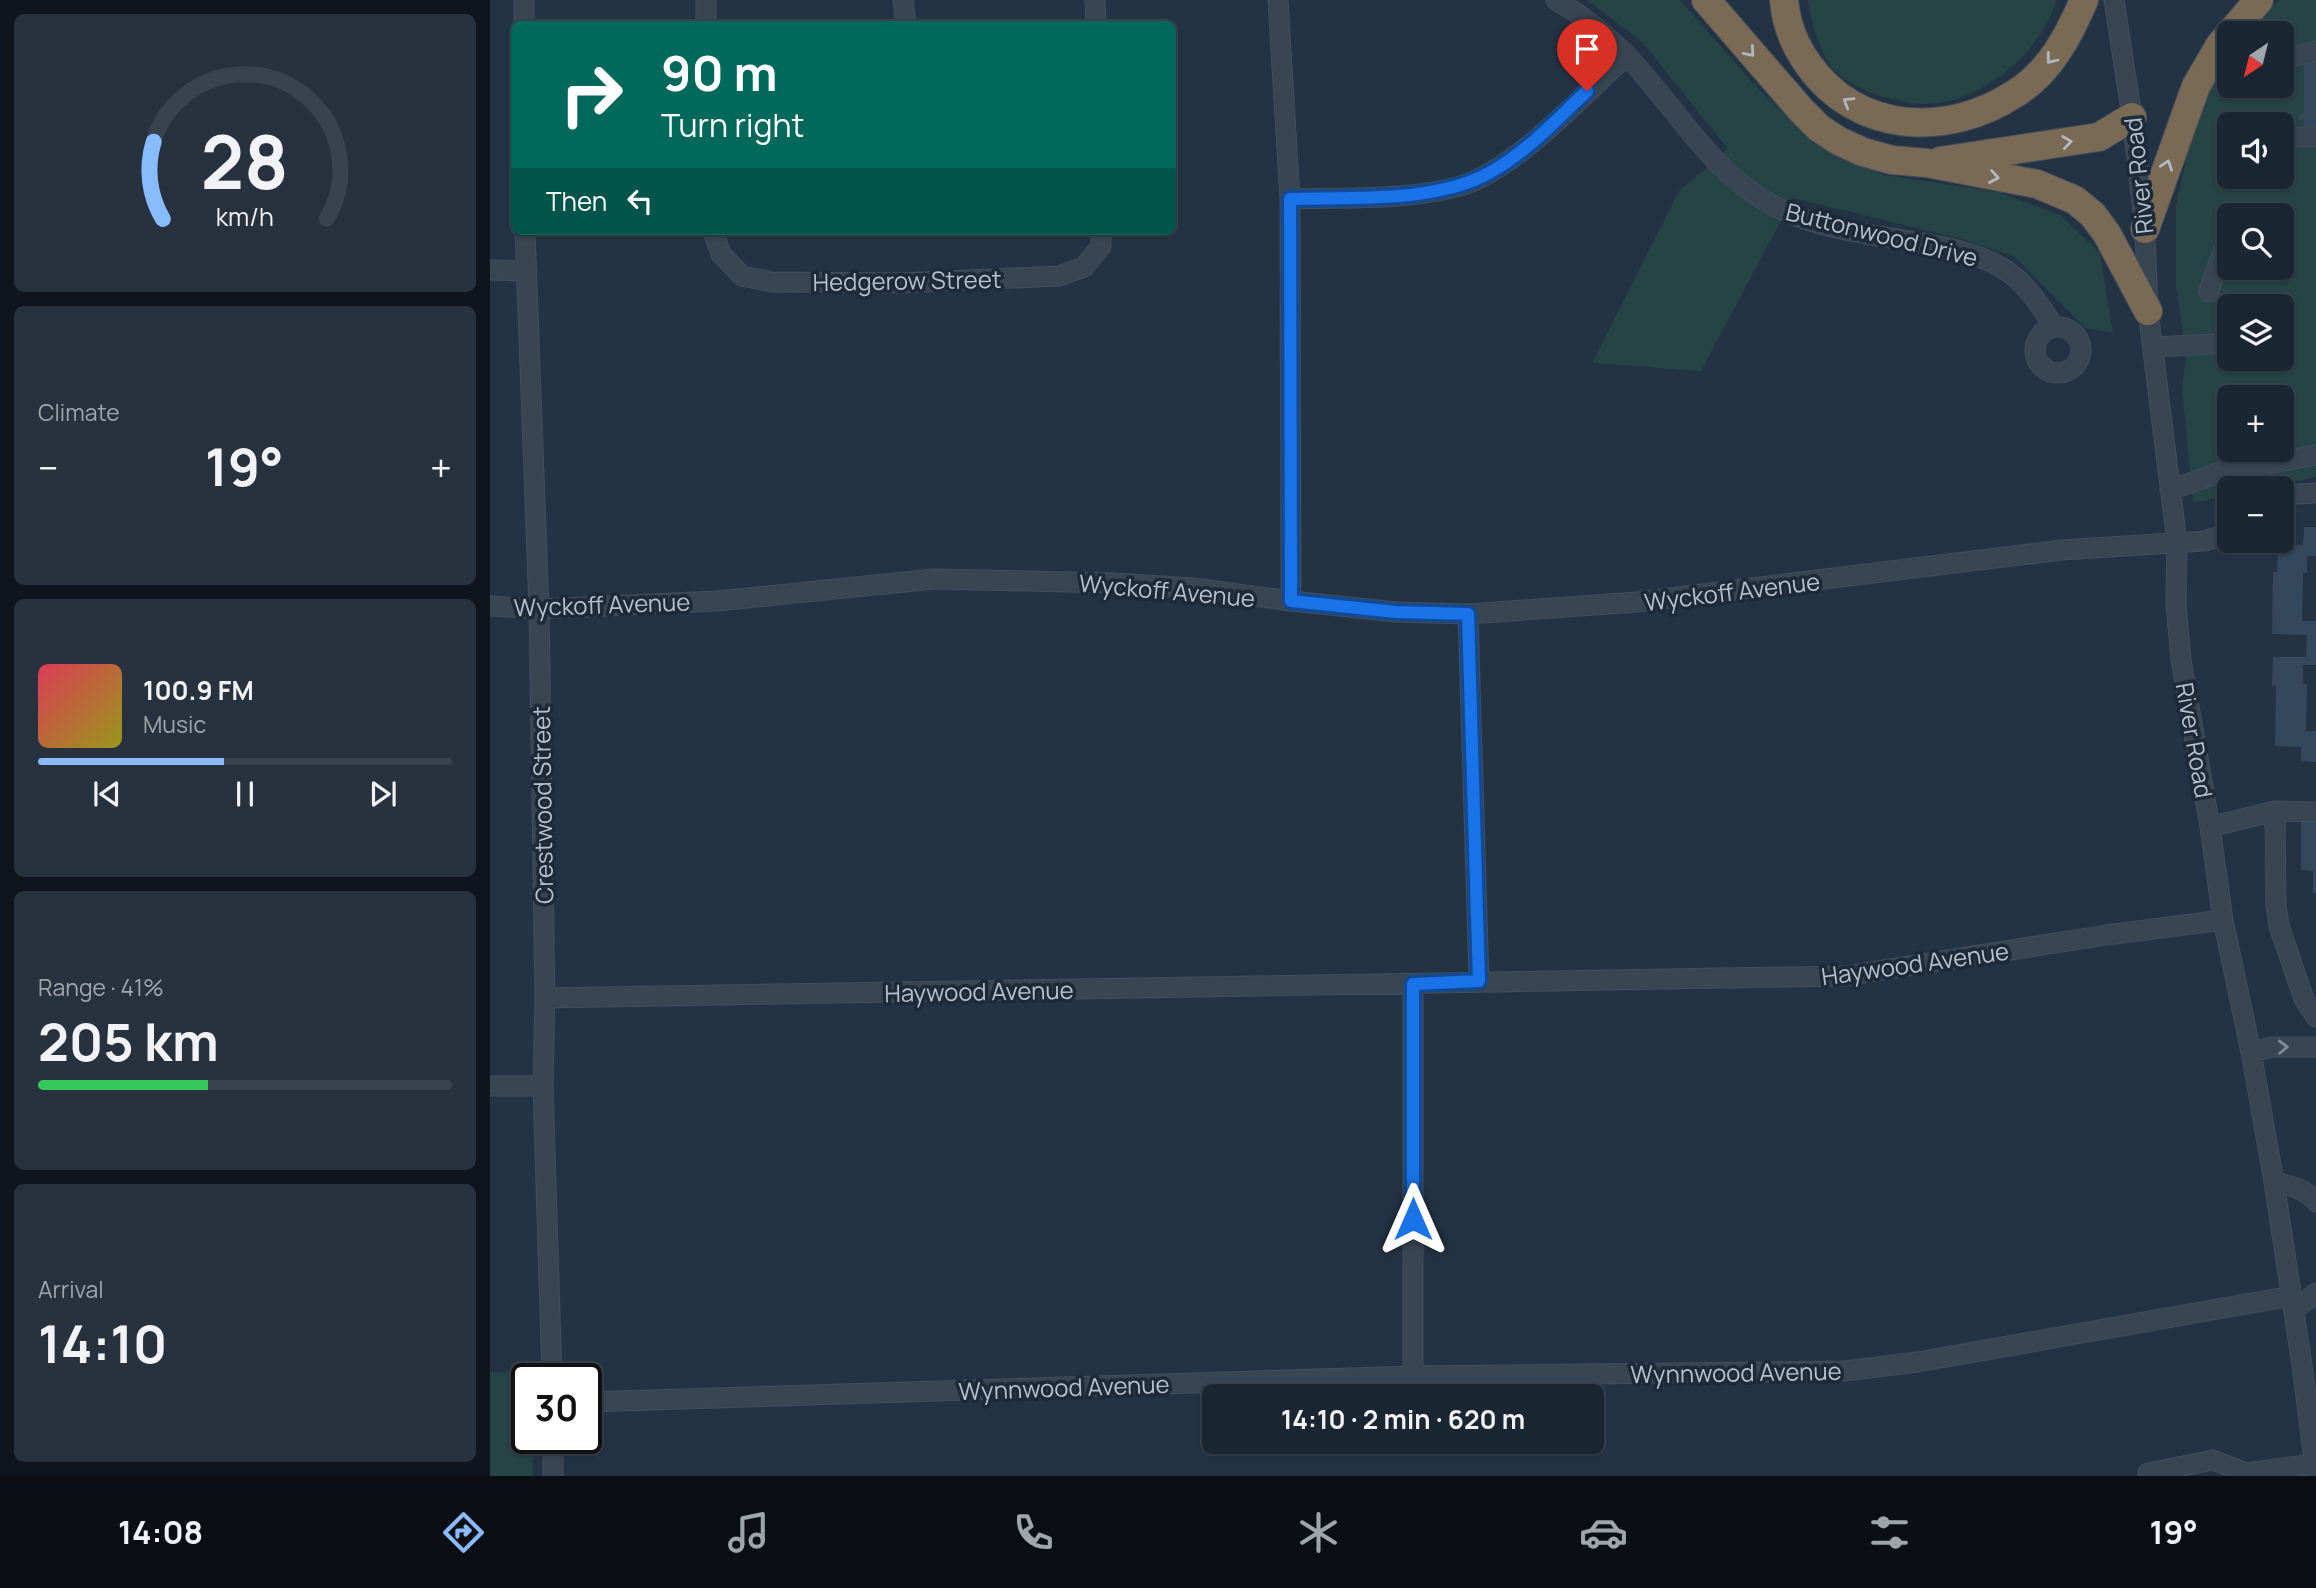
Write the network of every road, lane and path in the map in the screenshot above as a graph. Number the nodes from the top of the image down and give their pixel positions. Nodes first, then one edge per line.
1 (524, 0) edge
2 (706, 0) edge
3 (904, 0) edge
4 (1096, 0) edge
5 (1278, 0) edge
6 (1556, 0) edge
7 (1706, 0) edge
8 (1784, 0) edge
9 (2084, 0) edge
10 (2114, 0) edge
11 (2259, 0) edge
12 (524, 21) edge
13 (706, 21) edge
14 (906, 21) edge
15 (1096, 21) edge
16 (2316, 51) edge
17 (1627, 55) junction
18 (2294, 56) edge
19 (2132, 117) junction
20 (2294, 137) edge
21 (2316, 137) edge
22 (1927, 163) junction
23 (1290, 199) junction
24 (2145, 229) junction
25 (525, 235) edge
26 (714, 235) edge
27 (1101, 235) edge
28 (2217, 269) edge
29 (490, 270) edge
30 (526, 271) junction
31 (2210, 292) dead end
32 (2148, 311) junction
33 (2054, 327) dead end
34 (2212, 344) dead end
35 (2152, 347) junction
36 (2316, 455) edge
37 (2170, 490) junction
38 (2316, 493) edge
39 (2294, 494) edge
40 (2217, 539) edge
41 (2177, 542) junction
42 (1291, 601) junction
43 (490, 606) edge
44 (539, 609) junction
45 (1468, 614) junction
46 (2275, 811) junction
47 (2316, 812) edge
48 (2210, 827) junction
49 (2223, 920) junction
50 (1479, 981) junction
51 (1413, 984) junction
52 (545, 998) junction
53 (2316, 1017) edge
54 (2316, 1047) edge
55 (2251, 1052) junction
56 (490, 1086) edge
57 (544, 1086) junction
58 (2274, 1182) junction
59 (2316, 1202) edge
60 (2316, 1293) edge
61 (2293, 1303) junction
62 (552, 1363) edge
63 (1413, 1376) junction
64 (2310, 1380) edge
65 (602, 1401) edge
66 (2313, 1434) edge
67 (553, 1454) edge
68 (2315, 1469) edge
69 (2148, 1473) dead end
70 (553, 1476) edge

1 - 12 street
2 - 13 street
3 - 14 street
4 - 15 street
5 - 23 street
6 - 17 street, Buttonwood Drive
7 -> 22 highway
9 -> 8 highway
10 - 19 street, River Road
24 -> 11 highway
16 - 18 street
17 - 23 street
17 - 33 street, Buttonwood Drive
22 -> 19 highway
19 - 24 street, River Road
20 - 21 street
22 -> 32 highway
23 - 42 street
24 - 32 street, River Road
25 - 30 street, Crestwood Street
26 - 27 street, Hedgerow Street
28 - 31 street
29 - 30 street
30 - 44 street, Crestwood Street
32 - 35 street, River Road
34 - 35 street
35 - 37 street, River Road
36 - 37 street
37 - 41 street, River Road
38 - 39 street
40 - 41 street, Wyckoff Avenue
41 - 45 street, Wyckoff Avenue
41 - 48 street, River Road
42 - 44 street, Wyckoff Avenue
42 - 45 street, Wyckoff Avenue
43 - 44 street, Wyckoff Avenue
44 - 52 street, Crestwood Street
45 - 50 street
46 - 47 street
46 - 48 street
46 - 53 street
48 - 49 street, River Road
49 - 50 street, Haywood Avenue
49 - 55 street, River Road
50 - 51 street, Haywood Avenue
51 - 52 street, Haywood Avenue
51 - 63 street
52 - 57 street, Crestwood Street
55 -> 54 street
55 - 58 street, River Road
56 - 57 street
57 - 62 street, Crestwood Street
58 - 59 street
58 - 61 street, River Road
60 - 61 street
61 - 63 street, Wynnwood Avenue
61 - 64 street, River Road
63 - 65 street, Wynnwood Avenue
64 - 66 street, River Road
66 - 68 street, River Road
67 - 70 street
68 - 69 street

